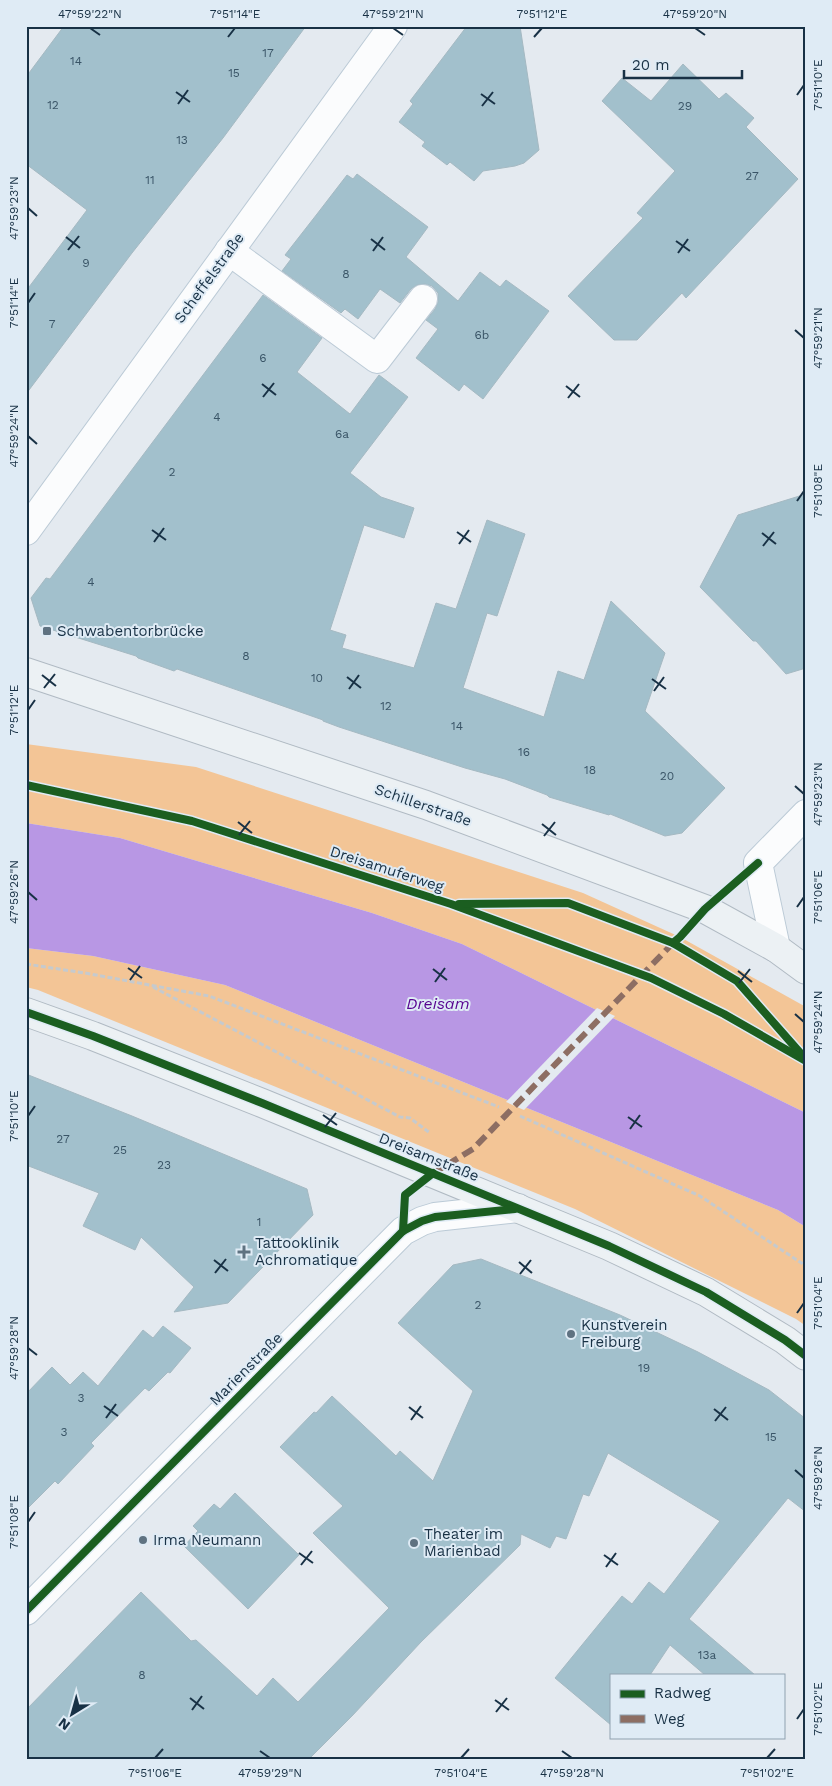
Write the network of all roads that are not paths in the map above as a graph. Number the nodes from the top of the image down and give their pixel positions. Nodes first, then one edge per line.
1 (393, 26) edge
2 (229, 251) junction
3 (423, 299) dead end
4 (26, 531) edge
5 (26, 672) edge
6 (806, 814) edge
7 (776, 948) junction
8 (806, 970) edge
9 (26, 1012) edge
10 (518, 1208) junction
11 (806, 1356) edge
12 (26, 1610) edge

1 - 2 street, Scheffelstraße
2 - 3 street
2 - 4 street, Scheffelstraße
5 - 7 main road, Schillerstraße
6 - 7 street
7 - 8 main road, Schillerstraße
9 - 10 main road, Dreisamstraße
10 - 11 main road, Dreisamstraße
10 - 12 street, Marienstraße

